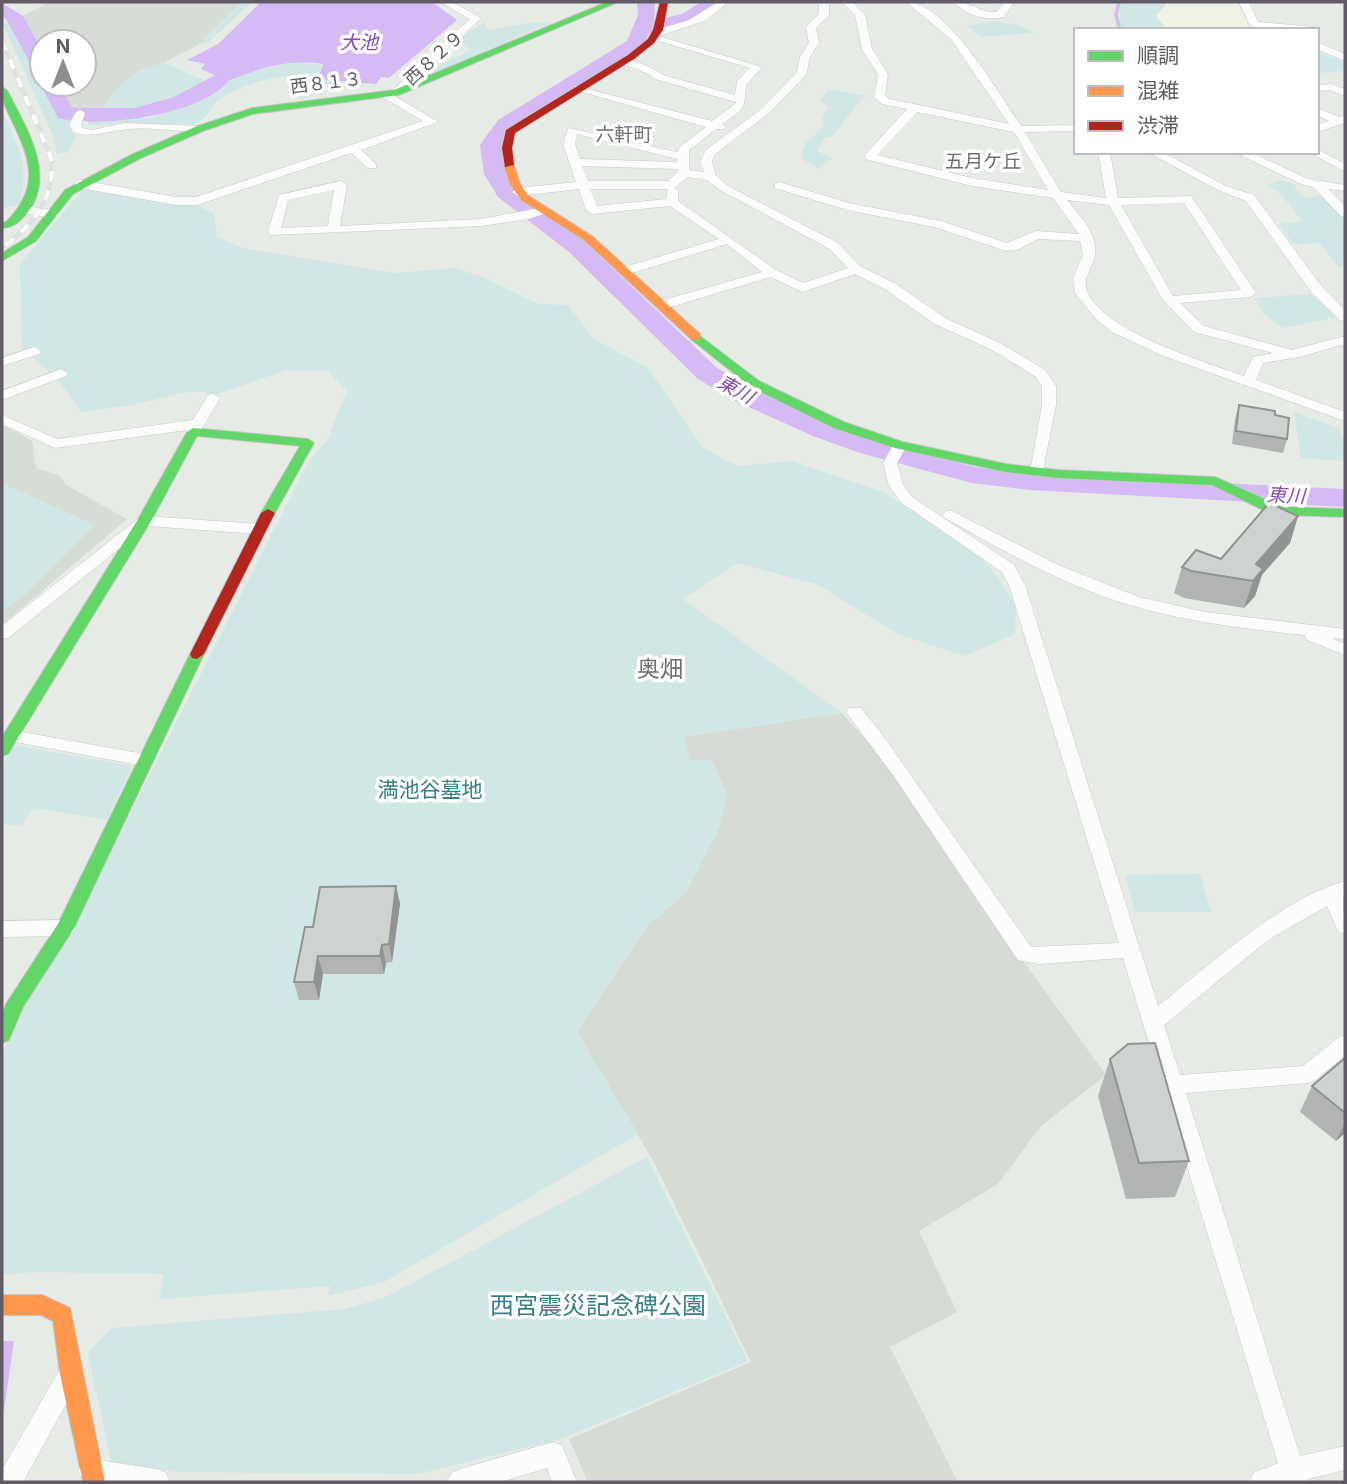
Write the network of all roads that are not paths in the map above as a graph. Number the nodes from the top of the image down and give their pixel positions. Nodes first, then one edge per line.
1 (445, 2) edge
2 (614, 2) edge
3 (664, 2) edge
4 (723, 2) edge
5 (824, 2) edge
6 (846, 2) edge
7 (911, 2) edge
8 (958, 2) edge
9 (1009, 2) edge
10 (1244, 2) edge
11 (688, 23) junction
12 (1276, 28) edge
13 (657, 31) junction
14 (682, 46) junction
15 (1319, 46) edge
16 (1345, 58) edge
17 (622, 62) junction
18 (579, 88) junction
19 (1319, 88) edge
20 (2, 90) edge
21 (1345, 93) edge
22 (390, 94) junction
23 (742, 100) junction
24 (914, 108) junction
25 (1319, 112) edge
26 (80, 113) dead end
27 (1342, 120) edge
28 (715, 126) junction
29 (1074, 128) edge
30 (1319, 128) edge
31 (199, 129) junction
32 (1018, 129) junction
33 (736, 132) junction
34 (354, 150) junction
35 (1319, 153) edge
36 (1104, 154) edge
37 (1157, 154) edge
38 (1244, 154) edge
39 (575, 162) junction
40 (683, 165) junction
41 (372, 166) dead end
42 (1345, 169) edge
43 (711, 177) junction
44 (80, 184) junction
45 (583, 185) junction
46 (671, 185) junction
47 (1318, 185) junction
48 (779, 186) dead end
49 (1345, 188) edge
50 (518, 191) junction
51 (804, 194) junction
52 (1057, 195) junction
53 (672, 202) junction
54 (1113, 202) junction
55 (762, 209) junction
56 (25, 210) junction
57 (545, 211) junction
58 (1345, 213) edge
59 (53, 214) junction
60 (4, 227) edge
61 (333, 230) junction
62 (1087, 238) junction
63 (729, 240) junction
64 (2, 258) edge
65 (856, 269) junction
66 (625, 271) junction
67 (772, 273) junction
68 (1169, 300) junction
69 (662, 305) junction
70 (1345, 317) edge
71 (1345, 340) edge
72 (34, 351) dead end
73 (1291, 354) junction
74 (2, 362) edge
75 (61, 373) dead end
76 (1248, 382) junction
77 (2, 396) edge
78 (213, 398) dead end
79 (1345, 416) edge
80 (2, 419) edge
81 (196, 428) junction
82 (895, 452) junction
83 (1037, 472) junction
84 (1345, 513) edge
85 (929, 515) junction
86 (144, 521) junction
87 (259, 528) junction
88 (1297, 629) junction
89 (1345, 634) edge
90 (2, 635) edge
91 (1345, 650) edge
92 (855, 712) dead end
93 (6, 743) edge
94 (144, 760) junction
95 (1339, 891) edge
96 (1345, 926) edge
97 (65, 928) junction
98 (2, 929) edge
99 (1129, 950) junction
100 (1152, 1023) junction
101 (2, 1035) edge
102 (1345, 1044) edge
103 (1172, 1085) junction
104 (2, 1305) edge
105 (71, 1374) junction
106 (1345, 1458) edge
107 (1294, 1476) edge
108 (92, 1477) edge
109 (9, 1482) edge
110 (157, 1482) edge
111 (460, 1482) edge
112 (565, 1482) edge
113 (1262, 1482) edge

1 - 22 street, 西８２９
2 - 22 street, 西８１３
3 - 13 street
4 - 11 street
5 - 33 street
6 - 24 street
7 - 32 street
8 - 9 street
10 - 12 street
11 - 13 street
11 - 14 street
13 - 14 street
13 - 17 street
14 - 23 street
15 - 16 street
17 - 18 street
17 - 23 street
18 - 28 street
18 - 50 street
19 - 21 street
20 - 56 street
22 - 31 street, 西８１３
22 - 34 street
23 - 28 street
24 - 32 street
24 - 52 street
25 - 27 street
26 - 31 street
27 - 30 street
28 - 33 street
28 - 40 street
29 - 32 street
31 - 44 street, 西８１３
32 - 52 street
33 - 43 street
34 - 41 street
34 - 44 street
35 - 42 street
36 - 54 street
37 - 70 street
38 - 47 street
39 - 40 street
39 - 40 street
39 - 45 street
40 - 43 street
40 - 46 street
43 - 55 street
44 - 59 street, 西８１３
45 - 46 street
45 - 50 street
45 - 53 street
46 - 53 street
47 - 49 street
47 - 58 street
48 - 51 street
50 - 57 street
51 - 55 street
51 - 62 street
52 - 54 street
52 - 62 street
53 - 63 street
54 - 68 street
54 - 68 street
55 - 65 street
56 - 59 street
56 - 60 street
57 - 61 street
57 - 66 street
59 - 64 street, 西８１３
61 - 61 street
62 - 76 street
63 - 66 street
63 - 67 street
65 - 67 street
65 - 83 street
66 - 69 street
67 - 69 street
68 - 73 street
69 - 82 street
71 - 73 street
72 - 74 street
73 - 76 street
75 - 77 street
76 - 79 street
78 - 81 street
80 - 81 street
81 - 86 street
81 - 87 street
82 - 83 street
82 - 85 street
83 - 84 street
85 - 88 street
85 - 99 street
86 - 87 street
86 - 90 street
86 - 93 street
87 - 94 street
88 - 89 street
88 - 91 street
92 - 99 street
93 - 94 street
94 - 97 street
95 - 96 street
95 - 100 street
97 - 98 street
97 - 101 street
99 - 100 street
100 - 103 street
102 - 103 street
103 - 107 street
104 - 105 street
105 - 108 street
105 - 109 street
106 - 107 street
107 - 113 street
108 - 110 street
111 - 112 street

